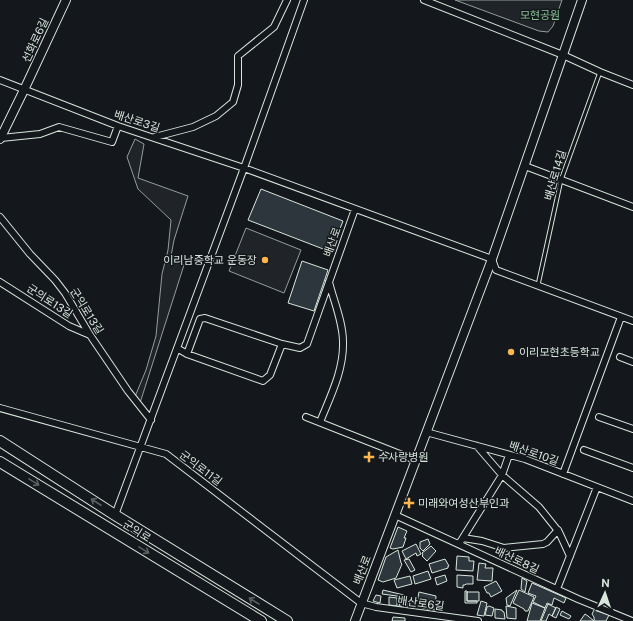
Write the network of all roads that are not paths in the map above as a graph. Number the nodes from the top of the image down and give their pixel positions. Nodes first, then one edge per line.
1 (66, 0) edge
2 (287, 0) edge
3 (304, 0) edge
4 (424, 0) edge
5 (582, 0) edge
6 (563, 55) junction
7 (600, 72) junction
8 (0, 80) edge
9 (633, 85) edge
10 (24, 90) junction
11 (118, 126) junction
12 (155, 137) junction
13 (0, 138) edge
14 (525, 166) junction
15 (244, 168) junction
16 (562, 180) junction
17 (633, 207) edge
18 (355, 209) junction
19 (0, 217) edge
20 (492, 259) junction
21 (0, 282) edge
22 (329, 282) junction
23 (538, 285) junction
24 (621, 316) junction
25 (633, 321) edge
26 (90, 335) junction
27 (282, 344) junction
28 (177, 348) junction
29 (187, 354) junction
30 (620, 357) dead end
31 (633, 362) edge
32 (0, 408) edge
33 (599, 416) dead end
34 (306, 417) dead end
35 (151, 420) junction
36 (320, 422) junction
37 (633, 428) edge
38 (426, 432) junction
39 (0, 441) edge
40 (477, 446) junction
41 (141, 448) junction
42 (584, 450) dead end
43 (509, 454) junction
44 (415, 460) junction
45 (0, 462) edge
46 (633, 468) edge
47 (563, 474) junction
48 (502, 475) junction
49 (596, 487) junction
50 (633, 501) edge
51 (115, 515) junction
52 (395, 515) junction
53 (558, 530) junction
54 (463, 538) junction
55 (459, 544) junction
56 (570, 556) junction
57 (557, 590) junction
58 (362, 603) junction
59 (261, 621) edge
60 (287, 621) edge
61 (355, 621) edge
62 (478, 621) edge
63 (632, 621) edge

1 - 10 street, 선화로6길
2 - 12 street
3 - 15 street
4 - 6 street
5 - 6 street, 배산로
6 - 7 street
6 - 14 street, 배산로
7 - 9 street
7 - 16 lane, 배산로14길
8 - 10 street
10 - 11 street, 배산로3길
10 - 13 street, 선화로6길
11 - 12 street, 배산로3길
11 - 13 street
12 - 15 street, 배산로3길
14 - 16 street
14 - 20 street, 배산로
15 - 18 street, 배산로3길
15 - 28 street
16 - 17 street
16 - 23 lane, 배산로14길
18 - 20 street
18 - 22 street, 배산로
19 - 26 street, 군익로13길
20 - 23 street
20 - 38 street, 배산로
21 - 26 street, 군의로13길
22 - 27 street
22 - 36 street
23 - 24 street
24 - 25 street
24 - 47 street
26 - 35 street, 군익로13길
27 - 29 street
27 - 29 street
28 - 29 street
28 - 35 street
30 - 31 street
32 - 41 street, 군익로11길
33 - 37 street
34 - 36 street
35 - 41 street
36 - 44 street
38 - 40 street, 배산로10길
38 - 44 street, 배산로
51 -> 39 main road, 군익로
40 - 43 street, 배산로10길
40 - 48 street
41 - 51 street, 군익로
41 - 58 street, 군익로11길
42 - 46 street
43 - 47 street, 배산로10길
43 - 48 street
44 - 52 street, 배산로
45 -> 59 main road, 군익로
47 - 49 street, 배산로10길
48 - 53 street
48 - 54 street
49 - 50 street, 배산로10길
49 - 56 street
60 -> 51 main road, 군익로
52 - 55 street, 배산로8길
52 - 58 street, 배산로
53 - 54 street
53 - 56 street
54 - 55 street
55 - 57 street, 배산로8길
56 - 57 street
57 - 63 street, 배산로8길
58 - 61 street, 배산로
58 - 62 street, 배산로6길

